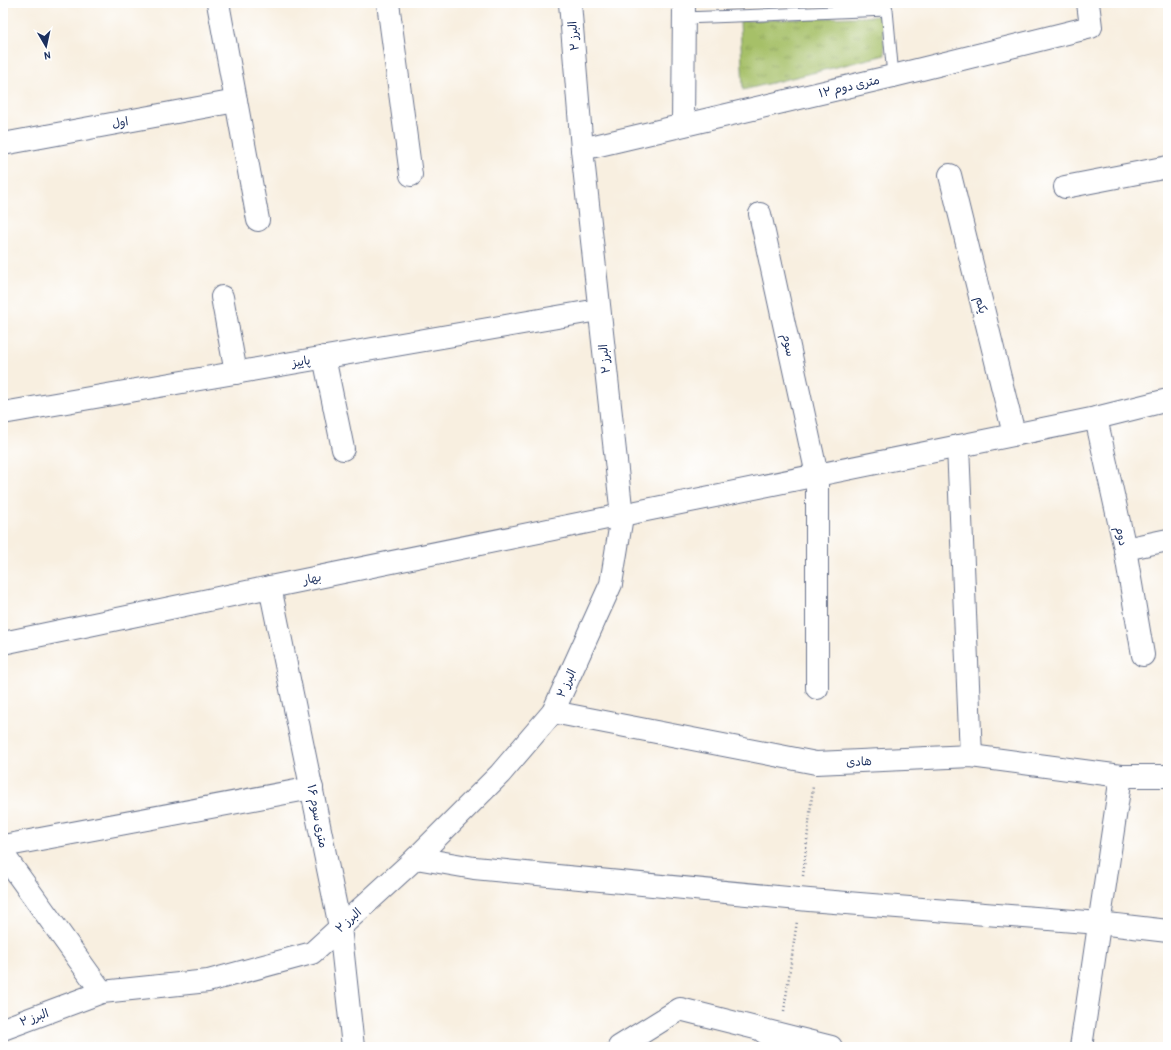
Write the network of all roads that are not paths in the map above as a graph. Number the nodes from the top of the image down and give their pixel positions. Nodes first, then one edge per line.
1 (218, 3) edge
2 (388, 3) edge
3 (570, 3) edge
4 (1088, 3) edge
5 (684, 10) edge
6 (893, 76) junction
7 (236, 101) junction
8 (682, 125) junction
9 (3, 144) edge
10 (582, 149) junction
11 (1168, 167) edge
12 (411, 175) dead end
13 (950, 175) dead end
14 (1065, 187) dead end
15 (760, 214) dead end
16 (258, 220) dead end
17 (222, 297) dead end
18 (598, 310) junction
19 (324, 357) junction
20 (236, 373) junction
21 (1168, 400) edge
22 (3, 413) edge
23 (1096, 418) junction
24 (1014, 434) junction
25 (958, 446) junction
26 (343, 449) dead end
27 (817, 475) junction
28 (622, 516) junction
29 (1168, 540) edge
30 (1126, 549) junction
31 (270, 587) junction
32 (3, 643) edge
33 (1143, 655) dead end
34 (817, 688) dead end
35 (553, 712) junction
36 (971, 756) junction
37 (1121, 776) junction
38 (1168, 776) edge
39 (312, 788) junction
40 (3, 846) edge
41 (3, 854) edge
42 (416, 858) junction
43 (1099, 923) junction
44 (340, 927) junction
45 (1168, 931) edge
46 (102, 992) junction
47 (741, 1025) junction
48 (3, 1029) edge
49 (353, 1047) edge
50 (619, 1047) edge
51 (778, 1047) edge
52 (831, 1047) edge
53 (1081, 1047) edge

1 - 7 street
2 - 12 street
3 - 10 street, البرز ۲
4 - 6 street, ۱۲ متری دوم
5 - 6 lane
5 - 8 street
6 - 8 street, ۱۲ متری دوم
7 - 9 street, اول
7 - 16 street
8 - 10 street, ۱۲ متری دوم
10 - 18 street, البرز ۲
11 - 14 street
13 - 24 street, یکم
15 - 27 street, سوم
17 - 20 street
18 - 19 street, پاییز
18 - 28 street, البرز ۲
19 - 20 street, پاییز
19 - 26 street
20 - 22 street, پاییز
21 - 23 street, بهار
23 - 24 street, بهار
23 - 30 street, دوم
24 - 25 street, بهار
25 - 27 street, بهار
25 - 36 street
27 - 28 street, بهار
27 - 34 street, سوم
28 - 31 street, بهار
28 - 35 street, البرز ۲
29 - 30 street
30 - 33 street, دوم
31 - 32 street, بهار
31 - 39 street, ۱۶ متری سوم
35 - 36 street, هادی
35 - 42 street, البرز ۲
36 - 37 street, هادی
37 - 38 street, هادی
37 - 43 street
39 - 40 street
39 - 44 street, ۱۶ متری سوم
41 - 46 street
42 - 43 street
42 - 44 street, البرز ۲
43 - 45 street
43 - 53 street
44 - 46 street, البرز ۲
44 - 49 street, ۱۶ متری سوم
46 - 48 street, البرز ۲
47 - 50 street
47 - 51 lane
47 - 52 street

